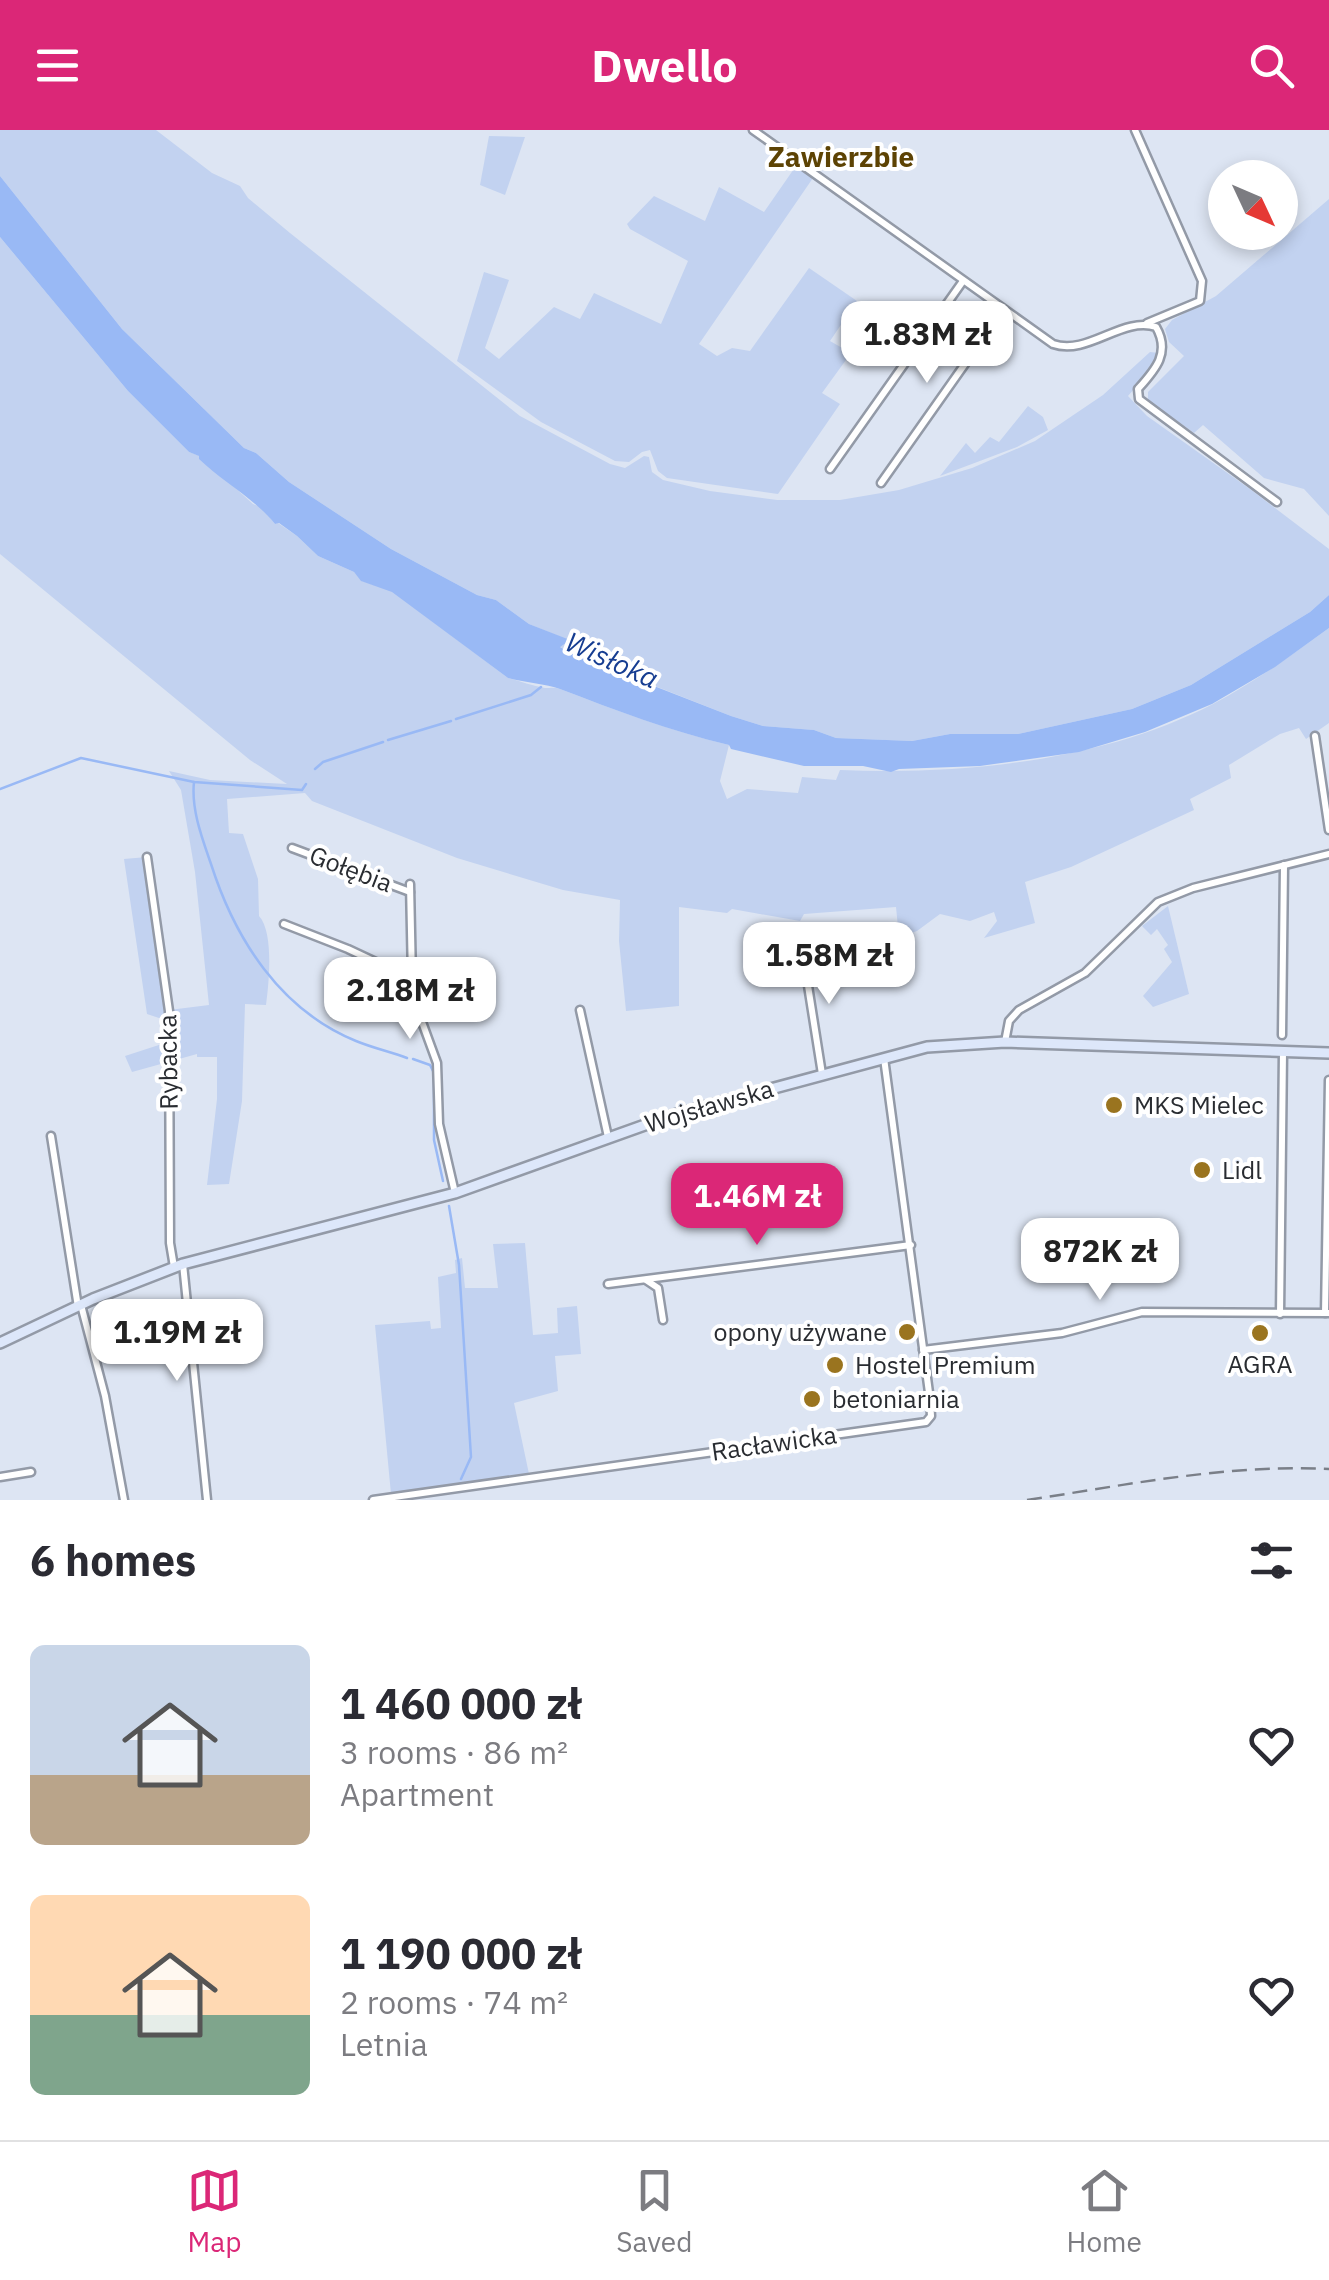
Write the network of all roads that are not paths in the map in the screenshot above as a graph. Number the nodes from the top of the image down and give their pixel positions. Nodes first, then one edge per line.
1 (752, 130) edge
2 (1134, 130) edge
3 (963, 281) junction
4 (1003, 310) junction
5 (1159, 323) junction
6 (830, 470) dead end
7 (881, 483) dead end
8 (1277, 502) dead end
9 (1315, 736) dead end
10 (1329, 830) edge
11 (292, 848) dead end
12 (1329, 854) edge
13 (147, 857) dead end
14 (1284, 865) junction
15 (284, 924) dead end
16 (804, 954) dead end
17 (412, 979) junction
18 (580, 1010) dead end
19 (1282, 1035) dead end
20 (1005, 1042) junction
21 (1283, 1052) junction
22 (1329, 1053) edge
23 (884, 1056) junction
24 (822, 1074) junction
25 (1329, 1080) edge
26 (51, 1136) dead end
27 (608, 1137) junction
28 (454, 1193) junction
29 (911, 1245) junction
30 (178, 1265) junction
31 (645, 1280) junction
32 (608, 1284) dead end
33 (80, 1306) junction
34 (1327, 1312) edge
35 (1280, 1314) junction
36 (664, 1320) dead end
37 (0, 1342) edge
38 (923, 1350) junction
39 (31, 1472) dead end
40 (0, 1476) edge
41 (124, 1500) edge
42 (207, 1500) edge
43 (373, 1500) edge

1 - 3 street
2 - 5 street
3 - 4 street
3 - 6 street
4 - 5 street
4 - 7 street
5 - 8 street
9 - 10 street
11 - 17 street, Gołębia
12 - 14 street
13 - 30 street, Rybacka
14 - 19 street
14 - 20 street
15 - 17 street
16 - 24 street
17 - 28 street, Gołębia
18 - 27 street
20 - 21 street, Wojsławska
20 - 23 street, Wojsławska
21 - 22 street, Wojsławska
21 - 35 street
23 - 24 street, Wojsławska
23 - 29 street, Racławicka
24 - 27 street, Wojsławska
25 - 34 street
26 - 33 street
27 - 28 street, Wojsławska
28 - 30 street, Wojsławska
29 - 31 street
29 - 38 street, Racławicka
30 - 33 street, Wojsławska
30 - 42 street, Rybacka
31 - 32 street
31 - 36 street
33 - 37 street, Wojsławska
33 - 41 street
34 - 35 street
35 - 38 street
38 - 43 street, Racławicka
39 - 40 street

